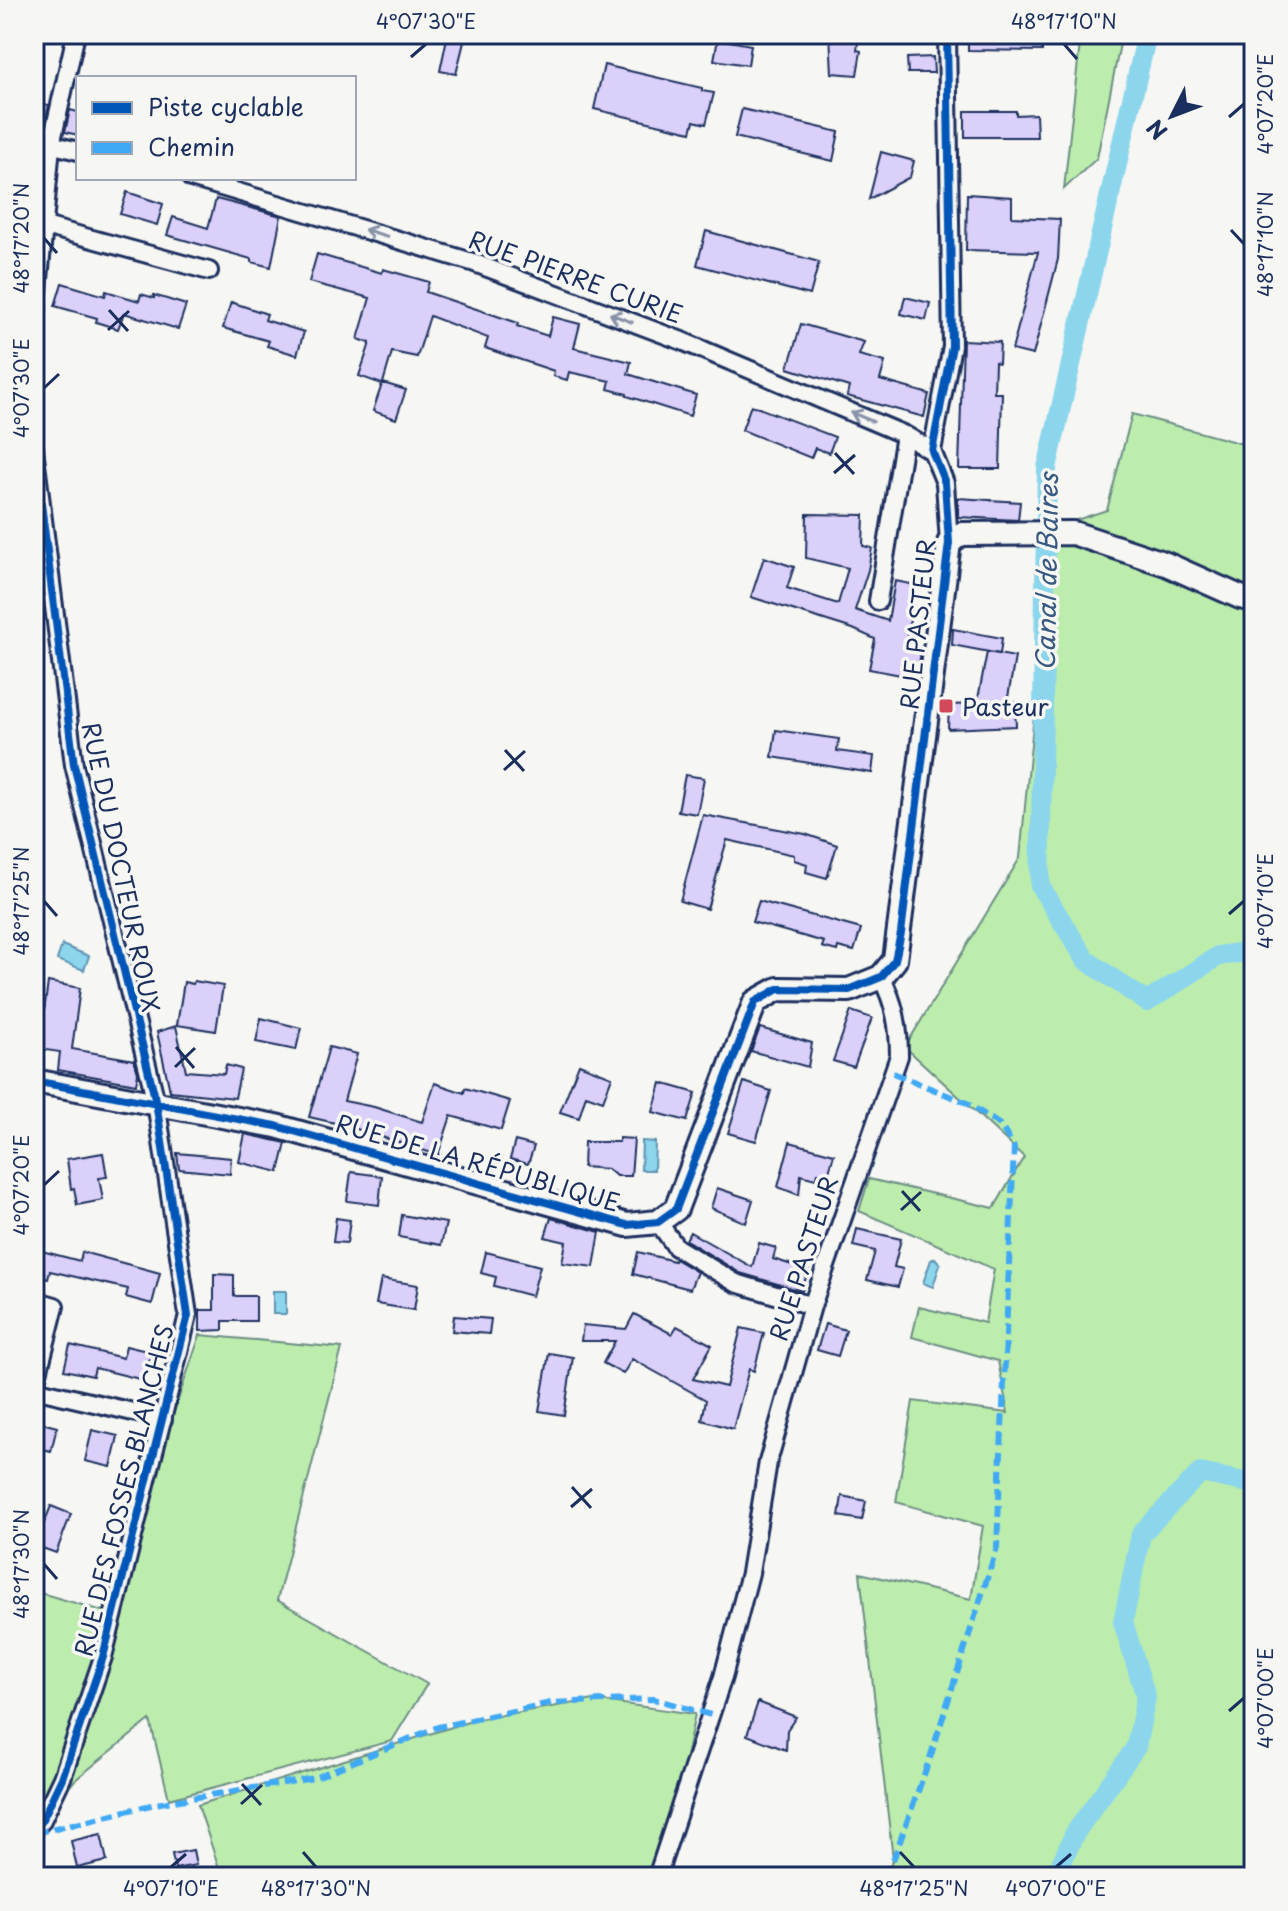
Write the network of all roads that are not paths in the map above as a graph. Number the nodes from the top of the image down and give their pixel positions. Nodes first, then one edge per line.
1 (76, 34) edge
2 (947, 34) edge
3 (34, 140) edge
4 (51, 145) junction
5 (76, 151) edge
6 (198, 180) edge
7 (45, 226) junction
8 (209, 271) dead end
9 (34, 336) edge
10 (905, 435) junction
11 (34, 448) edge
12 (932, 451) junction
13 (949, 543) junction
14 (1254, 600) edge
15 (878, 601) dead end
16 (881, 977) junction
17 (34, 1081) edge
18 (156, 1102) junction
19 (658, 1222) junction
20 (34, 1300) edge
21 (812, 1306) junction
22 (34, 1389) edge
23 (163, 1419) junction
24 (34, 1829) edge
25 (657, 1877) edge

1 - 4 street
2 - 12 street
3 - 4 street
4 - 5 street
4 - 7 street
10 -> 6 street, RUE PIERRE CURIE
7 - 8 street
7 - 9 street
10 - 12 street, RUE PIERRE CURIE
10 - 15 street
11 - 18 street, RUE DU DOCTEUR ROUX
12 - 13 street, RUE PASTEUR
13 - 14 street
13 - 16 street, RUE PASTEUR
16 - 19 street
16 - 21 street, RUE PASTEUR
17 - 18 street, RUE DE LA RÉPUBLIQUE
18 - 19 street, RUE DE LA RÉPUBLIQUE
18 - 23 street, RUE DES FOSSES BLANCHES
19 - 21 street
20 - 22 street
21 - 25 street, RUE PASTEUR
22 - 23 street
23 - 24 street, RUE DES FOSSES BLANCHES

